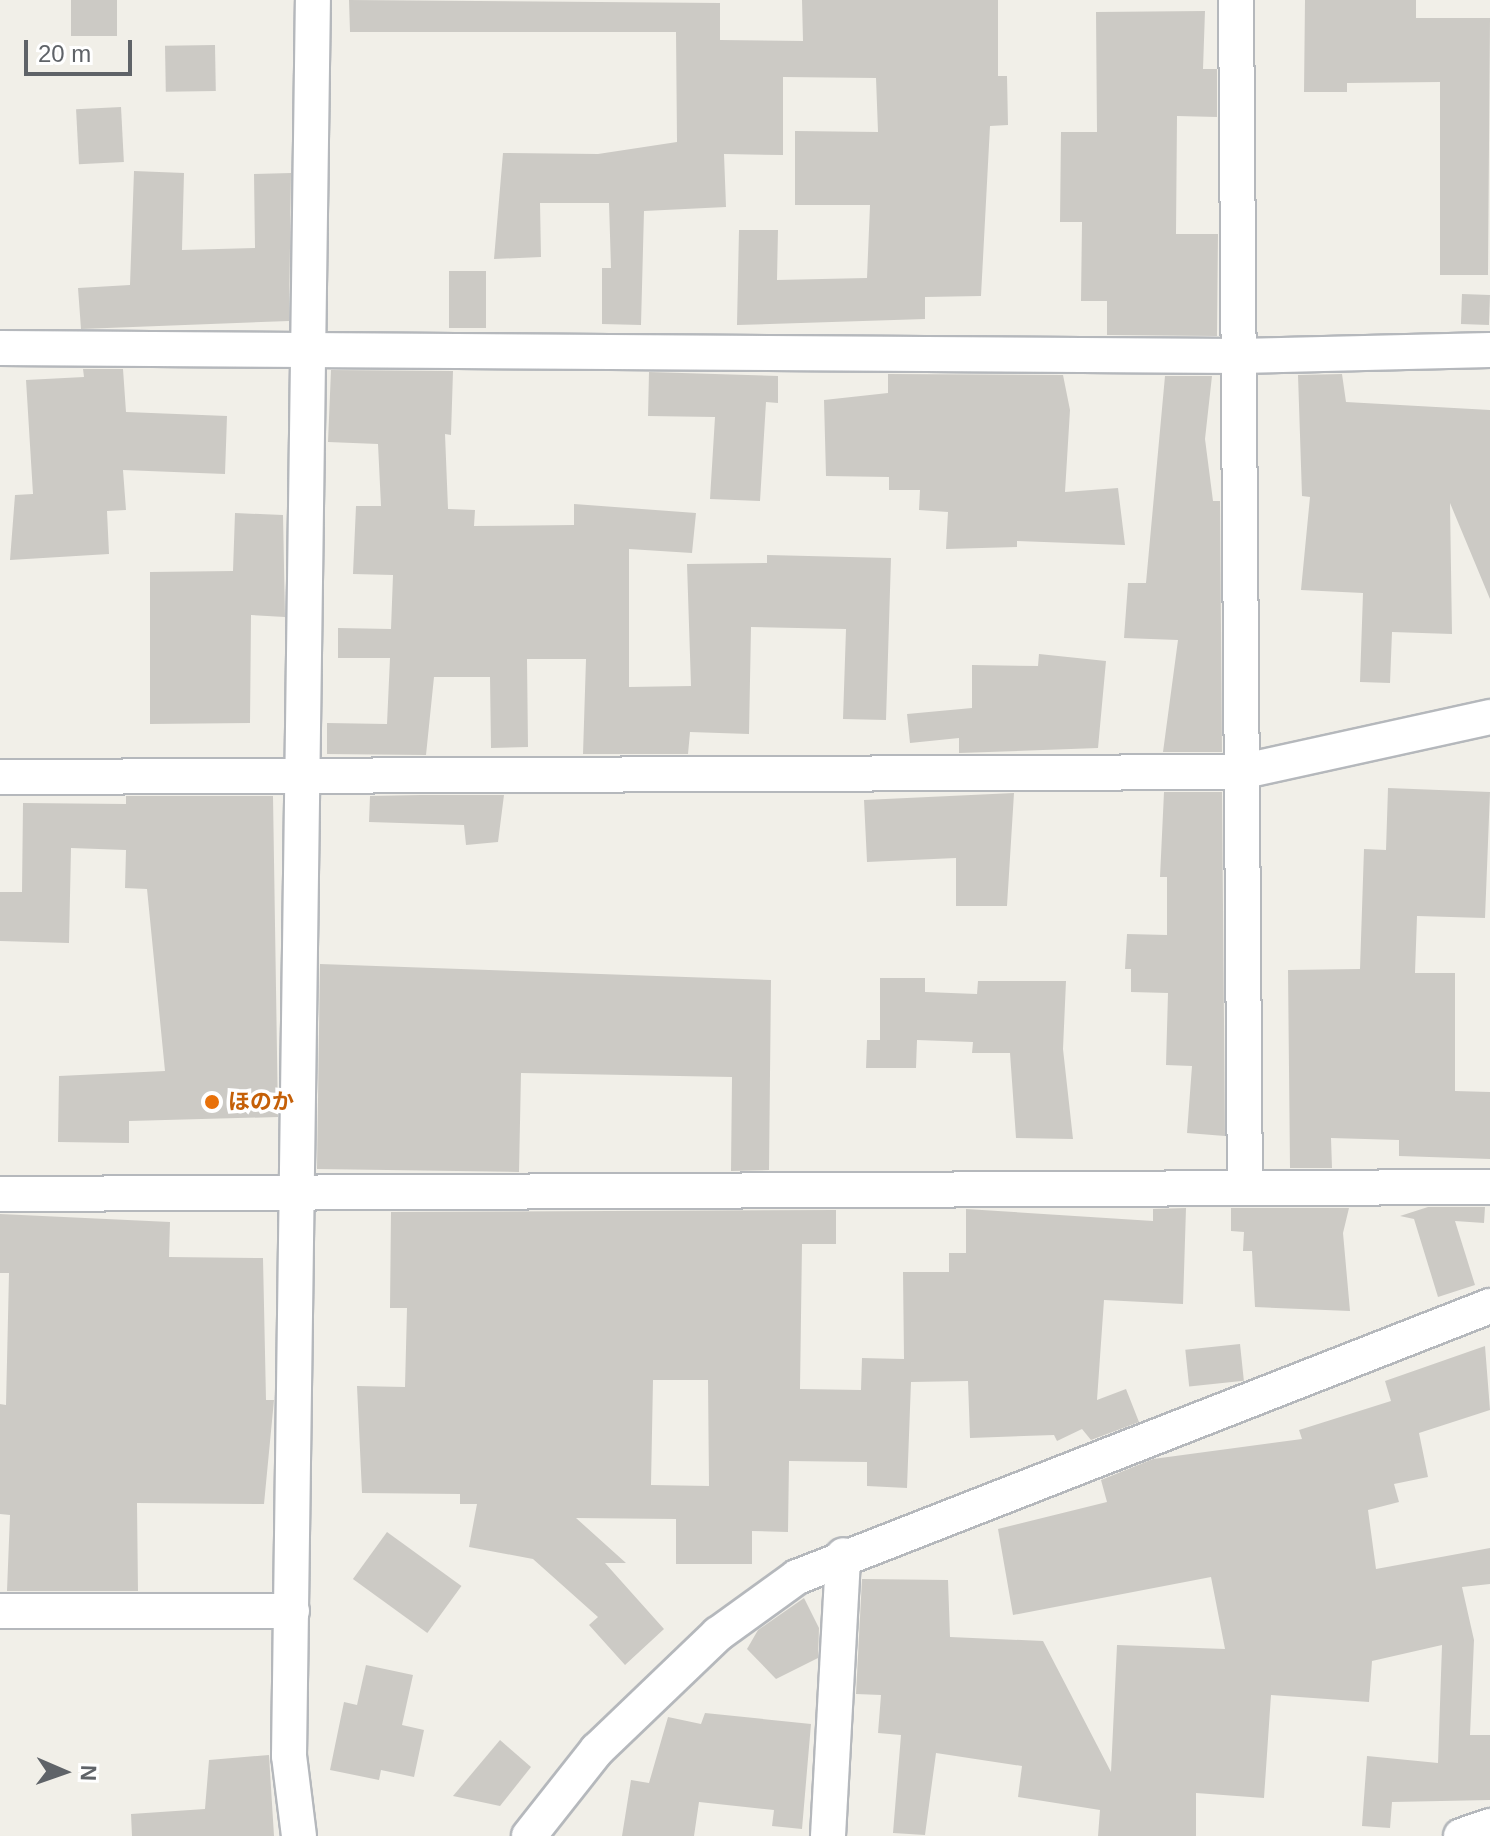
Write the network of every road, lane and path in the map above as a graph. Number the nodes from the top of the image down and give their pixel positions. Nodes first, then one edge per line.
1 (313, 0) edge
2 (1236, 0) edge
3 (305, 347) junction
4 (0, 348) edge
5 (1490, 350) edge
6 (1240, 356) junction
7 (1490, 717) edge
8 (1240, 772) junction
9 (0, 777) edge
10 (301, 777) junction
11 (1245, 1187) junction
12 (1490, 1187) edge
13 (0, 1194) edge
14 (296, 1195) junction
15 (1490, 1306) edge
16 (843, 1555) junction
17 (0, 1611) edge
18 (292, 1611) junction
19 (1490, 1826) edge
20 (299, 1836) edge
21 (529, 1836) edge
22 (828, 1836) edge
23 (1461, 1836) edge

1 - 3 street
2 - 6 street
3 - 4 street
3 - 6 street
3 - 10 street
5 - 6 street
6 - 8 street
7 - 8 street
8 - 10 street
8 - 11 street
9 - 10 street
10 - 14 street
11 - 12 street
11 - 14 street
13 - 14 street
14 - 18 street
15 - 16 street
16 - 21 street
16 - 22 street
17 - 18 street
18 - 20 street
19 - 23 street

